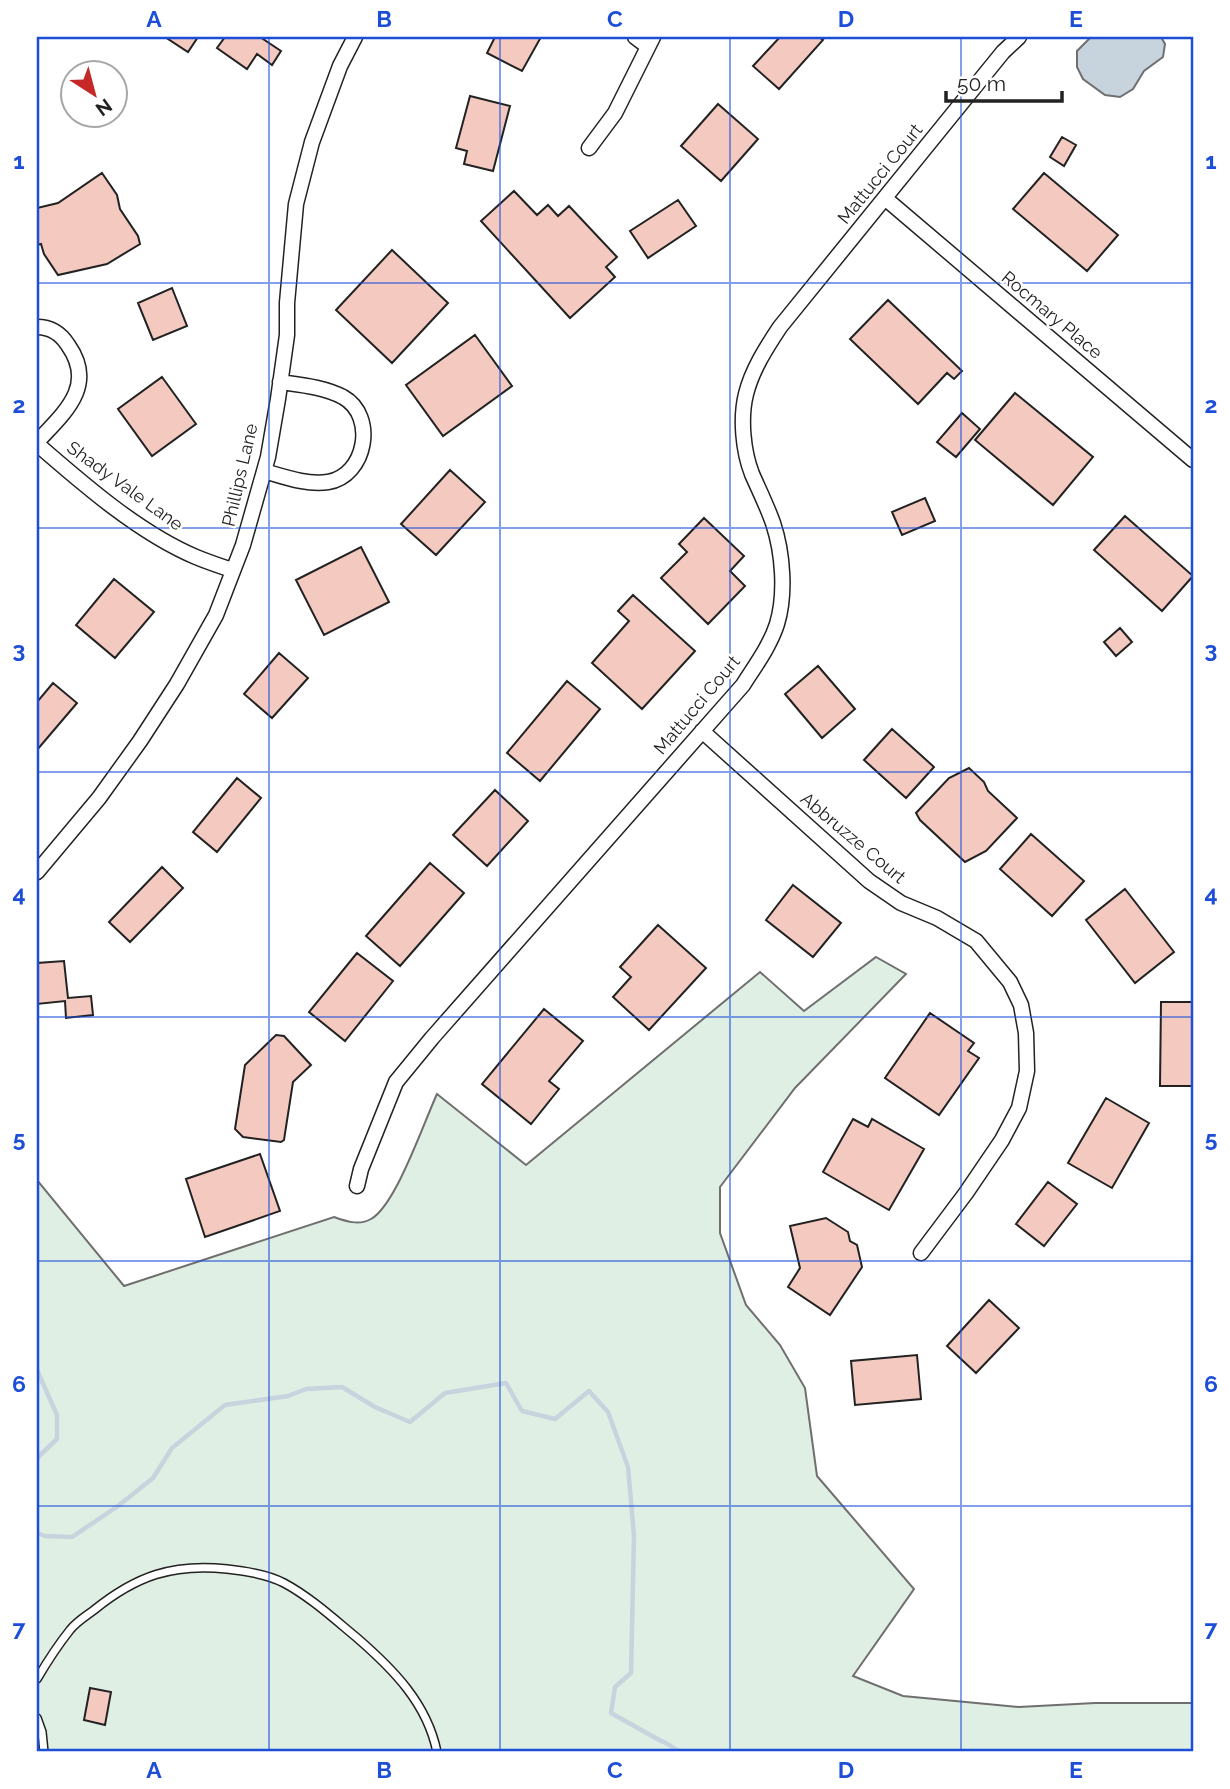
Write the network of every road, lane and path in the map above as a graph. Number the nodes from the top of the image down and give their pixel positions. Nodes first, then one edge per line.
1 (355, 37) edge
2 (1019, 37) edge
3 (645, 40) edge
4 (589, 148) dead end
5 (886, 200) junction
6 (37, 327) edge
7 (280, 382) junction
8 (37, 443) edge
9 (1193, 460) edge
10 (264, 471) junction
11 (232, 570) junction
12 (702, 731) junction
13 (37, 872) edge
14 (357, 1186) dead end
15 (921, 1253) dead end
16 (37, 1679) edge
17 (37, 1718) edge
18 (44, 1752) edge
19 (437, 1752) edge

1 - 7 street, Phillips Lane
2 - 5 street, Mattucci Court
3 - 4 street
5 - 9 street, Rocmary Place
5 - 12 street, Mattucci Court
6 - 8 street
7 - 10 street, Phillips Lane
7 - 10 street
8 - 11 street, Shady Vale Lane
10 - 11 street, Phillips Lane
11 - 13 street, Phillips Lane
12 - 14 street, Mattucci Court
12 - 15 street, Abbruzze Court
16 - 19 lane
17 - 18 lane

